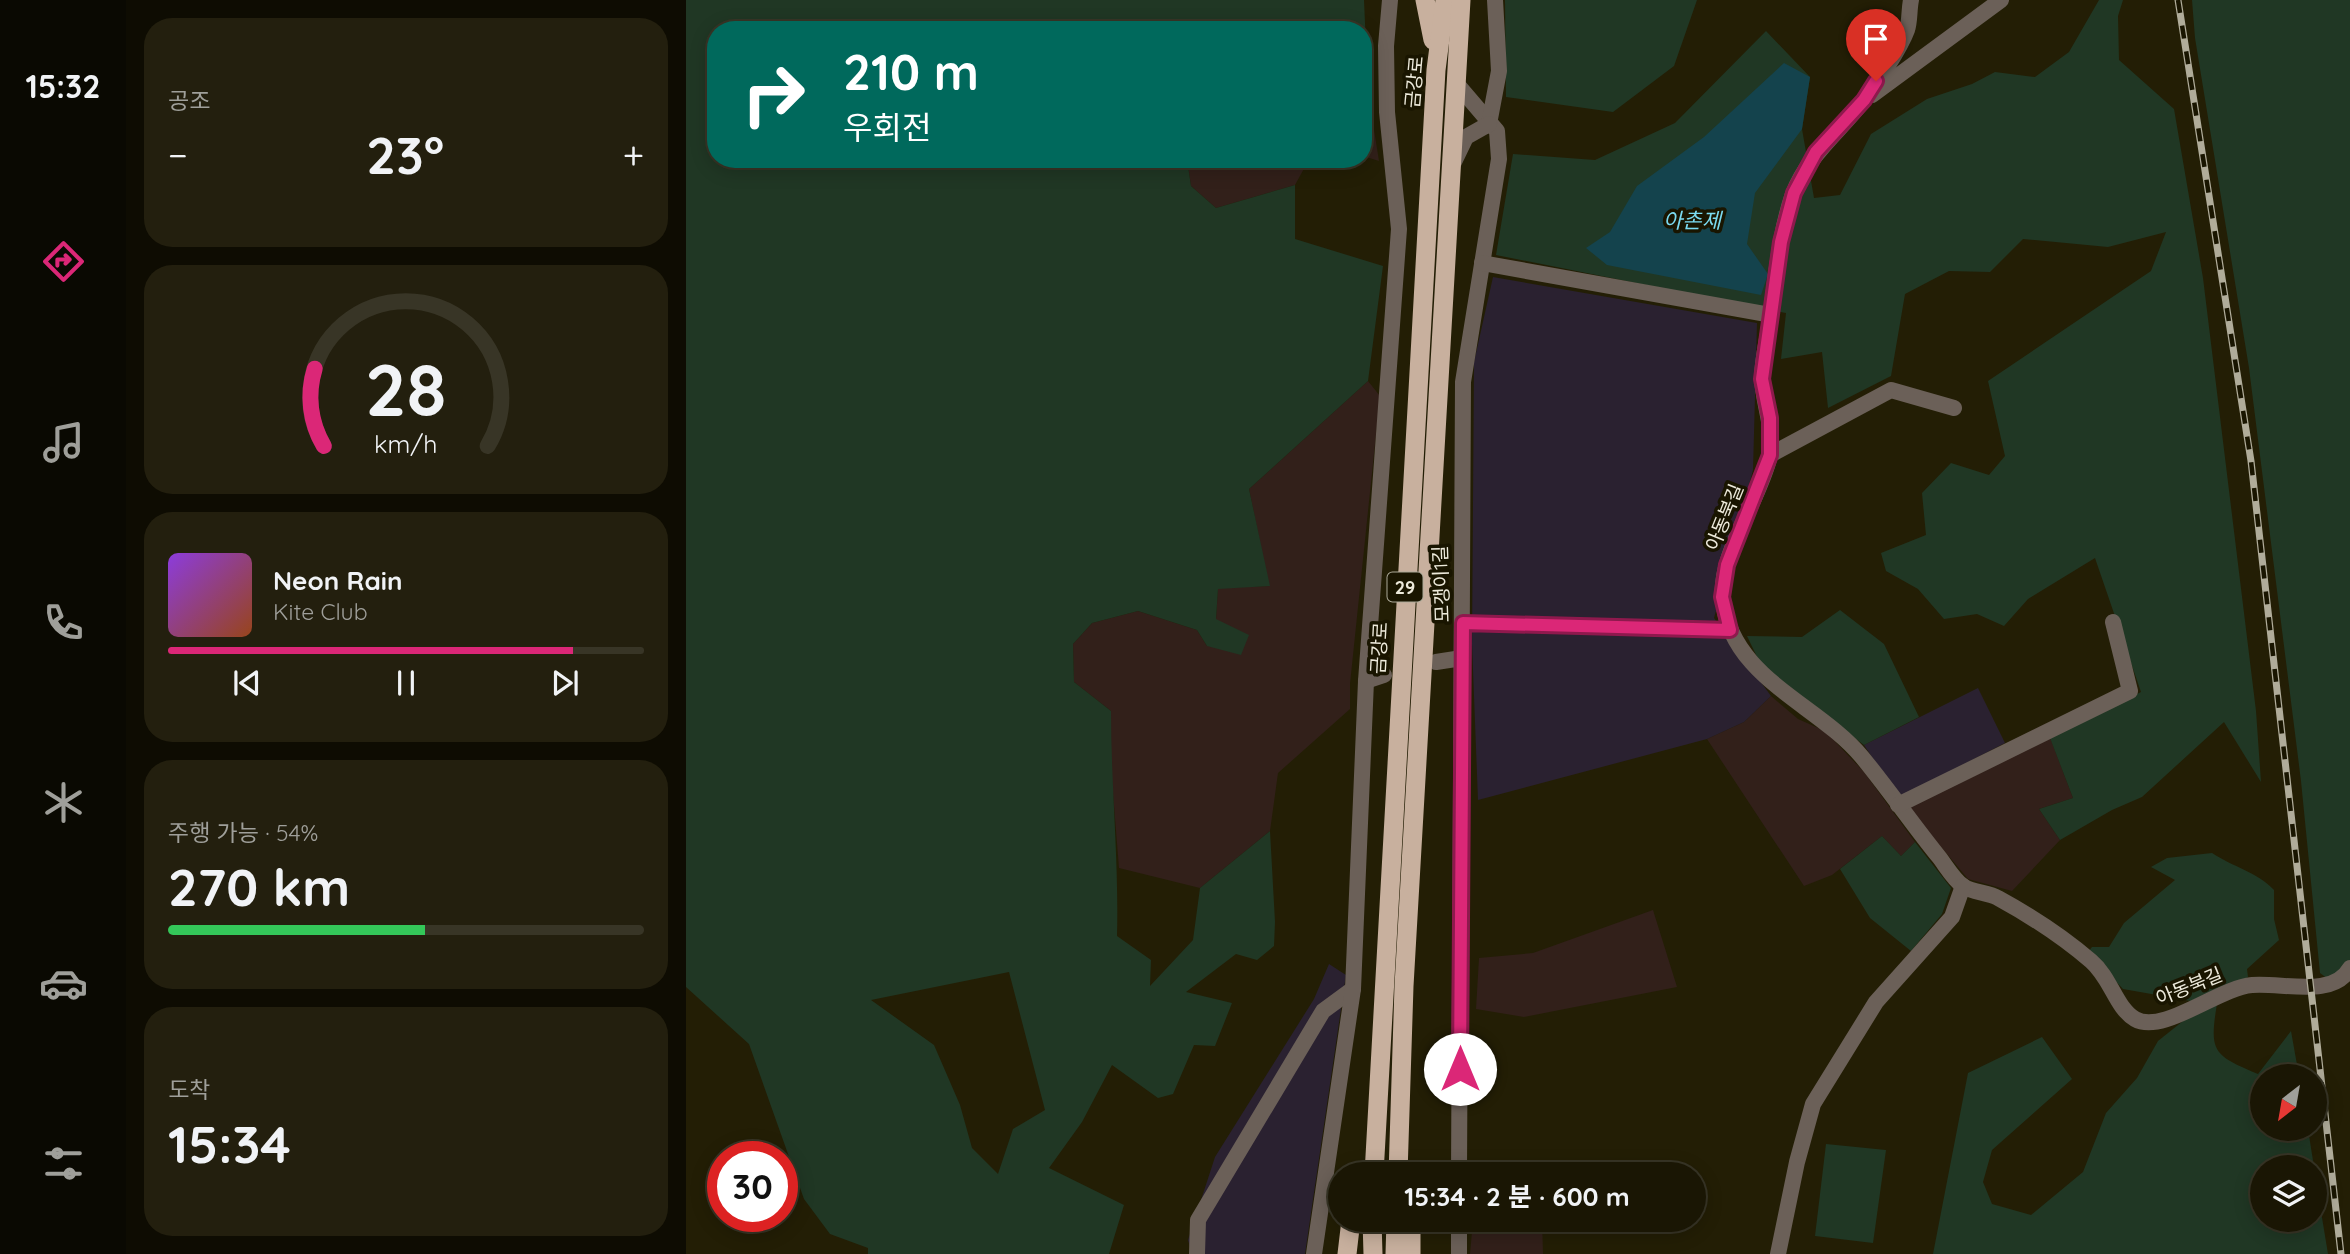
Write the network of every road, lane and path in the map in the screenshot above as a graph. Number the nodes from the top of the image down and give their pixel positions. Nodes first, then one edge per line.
1 (1390, 0) edge
2 (1425, 0) edge
3 (1445, 0) edge
4 (1461, 0) edge
5 (1495, 0) edge
6 (1911, 0) edge
7 (2001, 0) edge
8 (1436, 70) junction
9 (1456, 83) junction
10 (1864, 100) junction
11 (1489, 124) junction
12 (1450, 169) junction
13 (1482, 263) junction
14 (1771, 315) junction
15 (1954, 408) dead end
16 (1770, 455) junction
17 (2113, 622) dead end
18 (1463, 623) junction
19 (1730, 630) junction
20 (1462, 658) junction
21 (1436, 662) dead end
22 (1384, 675) dead end
23 (1366, 681) junction
24 (1898, 805) junction
25 (1963, 886) junction
26 (2350, 968) edge
27 (1404, 986) junction
28 (1353, 989) junction
29 (1375, 1128) junction
30 (1365, 1162) edge
31 (1374, 1162) edge
32 (1398, 1162) edge
33 (1411, 1162) edge
34 (1459, 1162) edge
35 (1350, 1232) edge
36 (1372, 1232) edge
37 (1396, 1232) edge
38 (1411, 1232) edge
39 (1459, 1232) edge
40 (1197, 1254) edge
41 (1314, 1254) edge
42 (1347, 1254) edge
43 (1373, 1254) edge
44 (1395, 1254) edge
45 (1411, 1254) edge
46 (1459, 1254) edge
47 (1778, 1254) edge

1 - 23 street
2 - 8 highway
3 - 8 highway, 금강로 / 29
4 - 9 highway, 29
5 - 11 street, 모갱이1길
6 - 10 street, 아동북길
7 - 10 street, 아동북길
8 - 29 highway, 금강로 / 29
9 - 11 street
9 - 12 highway, 29
10 - 14 street, 아동북길
11 - 12 street
11 - 13 street, 모갱이1길
12 - 27 highway, 29
13 - 14 street
13 - 18 street, 모갱이1길
14 - 16 street, 아동북길
15 - 16 street
16 - 19 street, 아동북길
17 - 24 street
18 - 19 street
18 - 20 street, 모갱이1길
19 - 24 street, 아동북길
20 - 21 street
20 - 34 street, 모갱이1길
22 - 23 street
23 - 28 street
24 - 25 street, 아동북길
25 - 26 street, 아동북길
25 - 47 street
27 - 32 highway, 29
27 - 33 highway
28 - 40 street
28 - 41 street
29 - 30 highway
29 - 31 highway, 금강로 / 29
35 - 42 highway
36 - 43 highway
37 - 44 highway
38 - 45 highway
39 - 46 street

